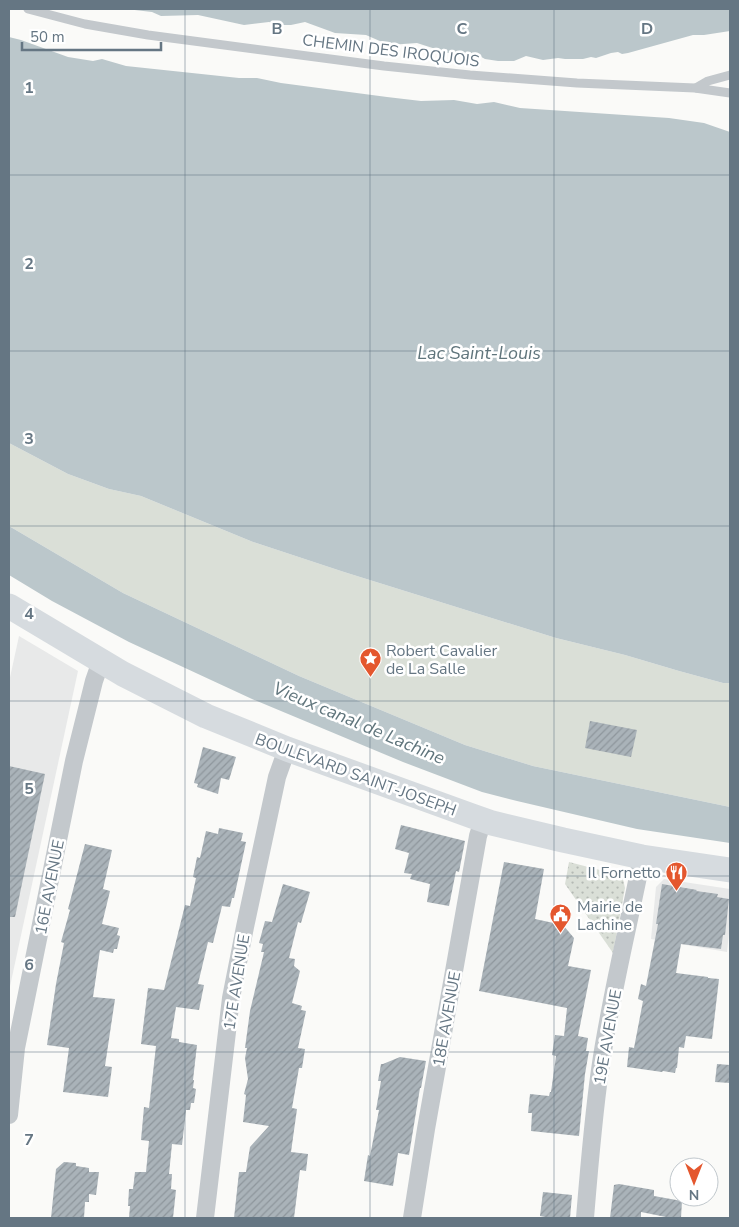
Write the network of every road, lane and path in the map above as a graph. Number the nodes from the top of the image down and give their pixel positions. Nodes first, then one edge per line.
1 (28, 9) edge
2 (730, 75) edge
3 (695, 88) junction
4 (730, 93) edge
5 (9, 606) edge
6 (101, 661) junction
7 (287, 748) junction
8 (484, 820) junction
9 (642, 857) junction
10 (730, 870) edge
11 (9, 1115) edge
12 (206, 1218) edge
13 (412, 1218) edge
14 (585, 1218) edge

1 - 3 lane, CHEMIN DES IROQUOIS
2 - 3 lane, CHEMIN DES IROQUOIS
3 - 4 lane, CHEMIN DES IROQUOIS
5 - 6 street, BOULEVARD SAINT-JOSEPH
6 - 7 street, BOULEVARD SAINT-JOSEPH
6 - 11 street, 16E AVENUE
7 - 8 street, BOULEVARD SAINT-JOSEPH
7 - 12 street, 17E AVENUE
8 - 9 street, BOULEVARD SAINT-JOSEPH
8 - 13 street, 18E AVENUE
9 - 10 street, BOULEVARD SAINT-JOSEPH
9 - 14 street, 19E AVENUE

